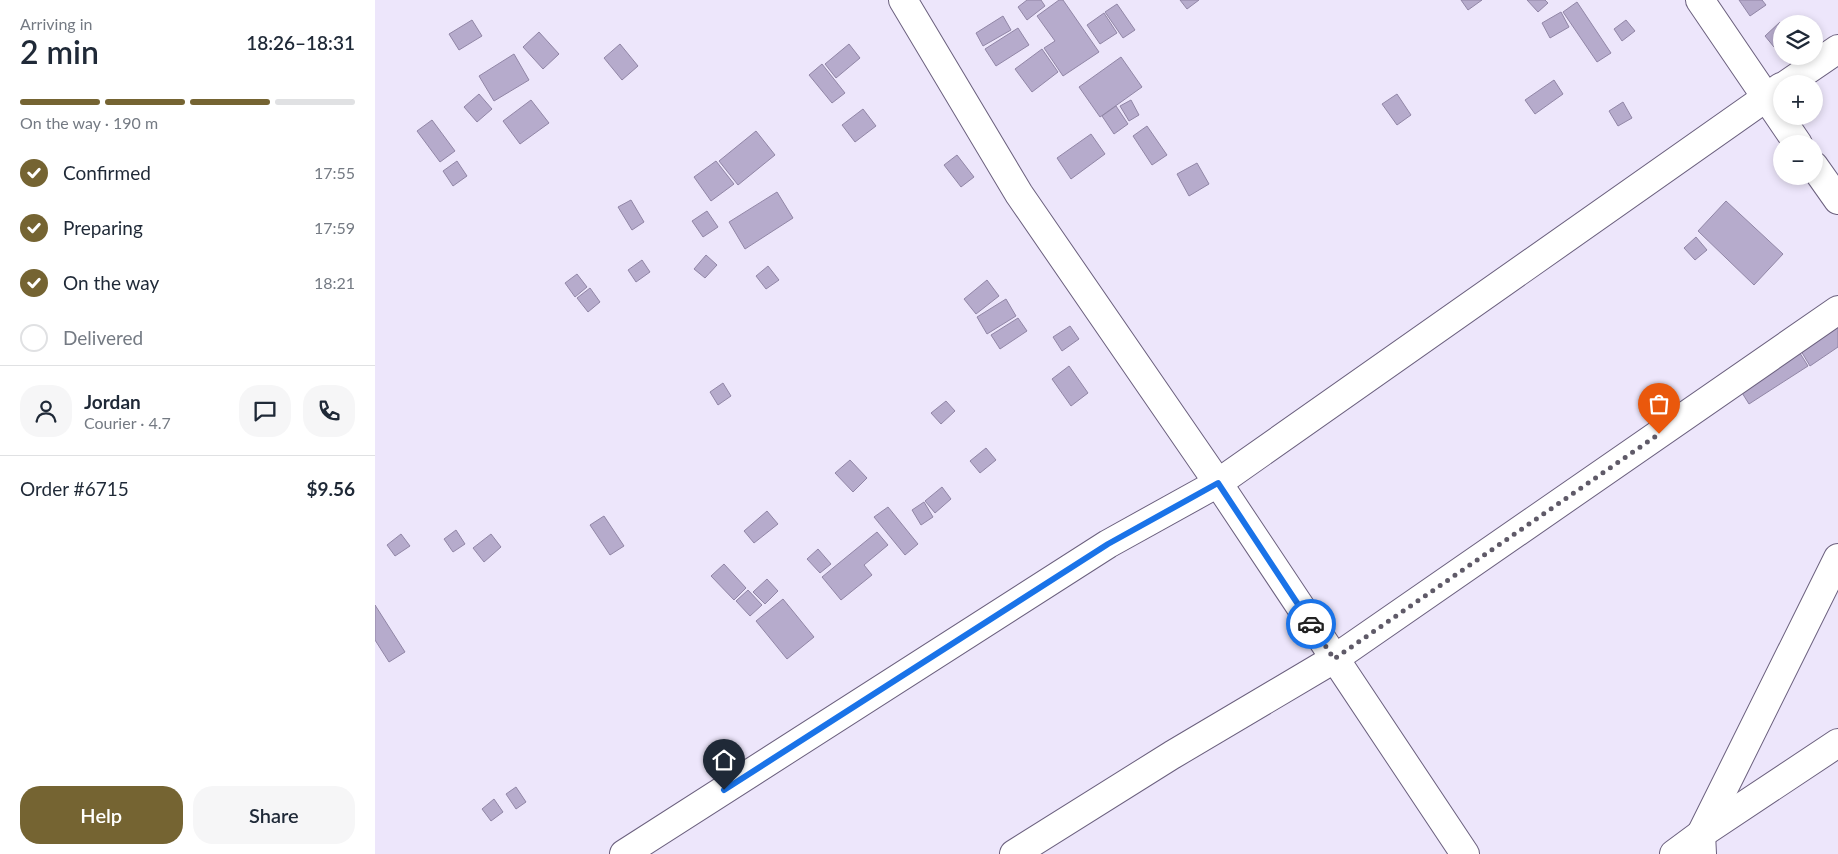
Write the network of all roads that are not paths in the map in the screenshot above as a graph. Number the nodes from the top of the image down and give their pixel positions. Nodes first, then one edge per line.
1 (903, 0) edge
2 (1700, 0) edge
3 (1838, 49) edge
4 (1800, 75) edge
5 (1773, 84) edge
6 (1773, 94) edge
7 (1823, 179) edge
8 (1838, 200) edge
9 (1838, 310) edge
10 (1218, 483) junction
11 (1838, 558) edge
12 (1334, 659) junction
13 (1838, 742) edge
14 (1701, 844) edge
15 (624, 854) edge
16 (1014, 854) edge
17 (1465, 854) edge
18 (1674, 854) edge

1 - 10 street
2 - 5 street
3 - 4 street
6 - 10 street
7 - 8 street
9 - 12 street
10 - 12 street
10 - 15 street
11 - 14 street
12 - 16 street
12 - 17 street
13 - 14 street
14 - 18 street

